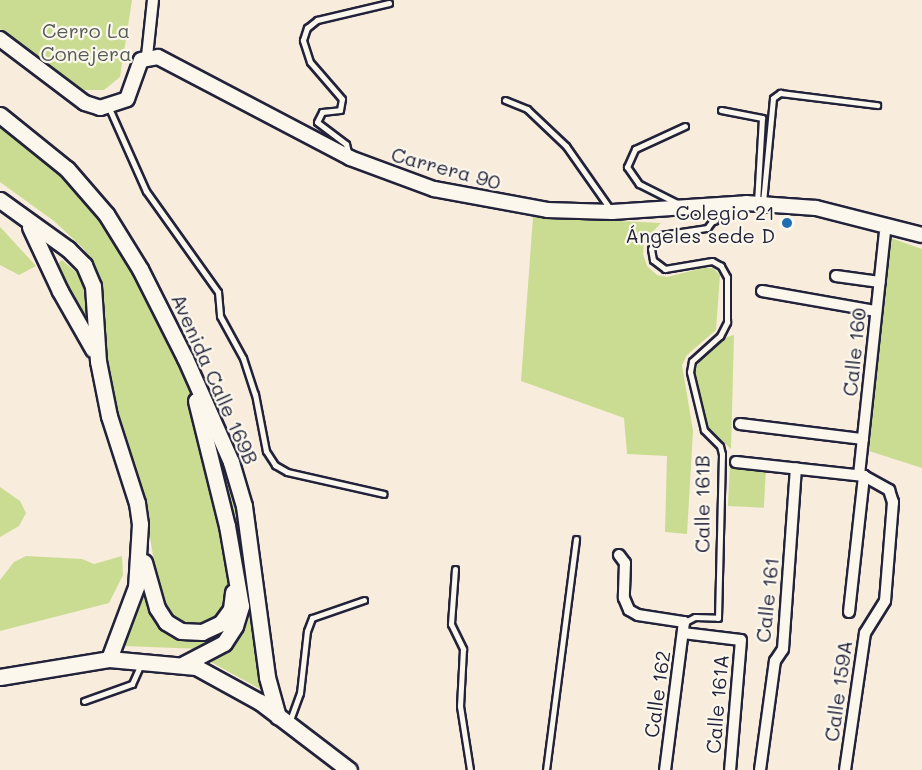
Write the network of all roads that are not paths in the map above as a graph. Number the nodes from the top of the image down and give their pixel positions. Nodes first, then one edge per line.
1 (153, 0) edge
2 (389, 3) dead end
3 (0, 39) edge
4 (147, 56) junction
5 (505, 100) dead end
6 (877, 105) dead end
7 (109, 108) junction
8 (721, 110) dead end
9 (0, 115) edge
10 (685, 126) dead end
11 (350, 158) junction
12 (0, 200) edge
13 (760, 204) junction
14 (682, 207) junction
15 (612, 212) junction
16 (713, 212) junction
17 (24, 220) junction
18 (885, 233) dead end
19 (922, 235) edge
20 (836, 276) dead end
21 (880, 282) junction
22 (762, 291) dead end
23 (876, 311) junction
24 (185, 358) junction
25 (98, 361) junction
26 (740, 424) dead end
27 (863, 439) junction
28 (736, 462) dead end
29 (796, 468) junction
30 (861, 475) junction
31 (384, 494) dead end
32 (227, 526) junction
33 (576, 539) dead end
34 (141, 545) junction
35 (619, 555) dead end
36 (455, 569) dead end
37 (364, 600) dead end
38 (849, 612) dead end
39 (684, 628) junction
40 (109, 658) junction
41 (141, 659) junction
42 (184, 664) junction
43 (0, 677) edge
44 (84, 701) dead end
45 (283, 721) junction
46 (347, 770) edge
47 (470, 770) edge
48 (546, 770) edge
49 (664, 770) edge
50 (730, 770) edge
51 (760, 770) edge
52 (844, 770) edge

1 - 4 street
2 - 11 lane
3 - 7 street
4 - 7 street
4 - 11 street, Carrera 90
5 - 15 lane
6 - 13 lane
7 - 31 lane
8 - 13 lane
9 - 24 main road, Avenida Calle 169B
10 - 14 lane
11 - 15 street, Carrera 90
12 - 17 main road
13 - 16 street, Carrera 90
13 - 19 street, Carrera 90
14 - 15 street, Carrera 90
14 - 16 street, Carrera 90
16 - 39 lane, Calle 161B
17 - 25 main road
17 - 25 main road
18 - 21 street, Calle 160
20 - 21 street
21 - 23 street, Calle 160
22 - 23 street
23 - 27 street, Calle 160
24 - 32 main road
24 - 45 main road, Avenida Calle 169B
25 - 34 main road
26 - 27 street
27 - 30 street, Calle 160
28 - 29 street
29 - 30 street
29 - 51 street, Calle 161
30 - 38 street, Calle 160
30 - 52 street, Calle 159A
32 - 34 main road
32 - 42 main road
33 - 48 lane
34 - 40 main road
35 - 39 street
36 - 47 lane
37 - 45 lane
39 - 49 street, Calle 162
39 - 50 street, Calle 161A
40 - 41 main road
40 - 43 main road
41 - 42 main road
41 - 44 lane
42 - 45 main road
45 - 46 main road

